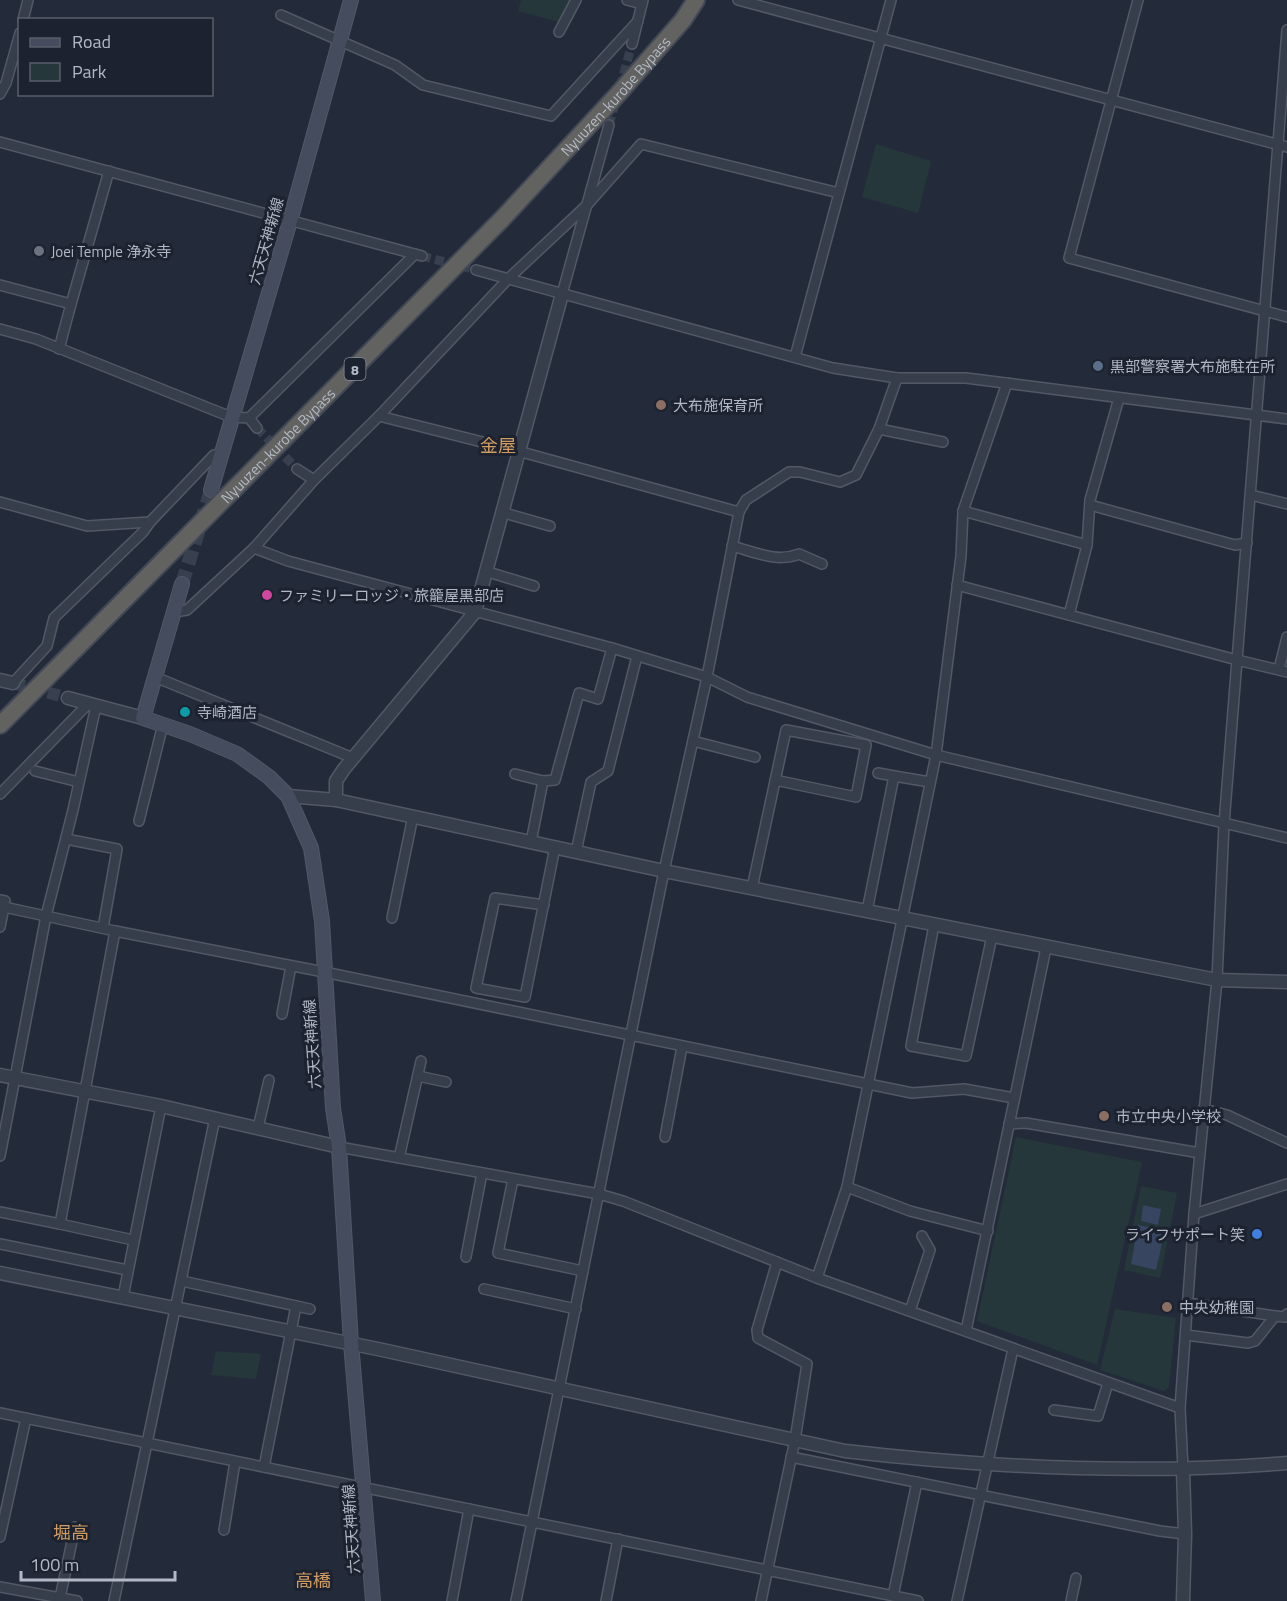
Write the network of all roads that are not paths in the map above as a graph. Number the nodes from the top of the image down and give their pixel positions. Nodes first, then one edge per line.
1 (28, 0) edge
2 (351, 0) edge
3 (576, 0) edge
4 (627, 0) edge
5 (696, 0) edge
6 (738, 0) edge
7 (891, 0) edge
8 (1138, 0) edge
9 (643, 2) edge
10 (281, 15) dead end
11 (24, 18) edge
12 (638, 21) junction
13 (1287, 30) edge
14 (559, 32) dead end
15 (880, 39) junction
16 (18, 40) edge
17 (340, 41) junction
18 (632, 44) tunnel mouth
19 (1286, 67) edge
20 (0, 94) edge
21 (1111, 100) junction
22 (609, 125) tunnel mouth
23 (0, 142) edge
24 (1283, 146) edge
25 (109, 171) junction
26 (839, 193) junction
27 (587, 205) junction
28 (290, 221) junction
29 (476, 270) tunnel mouth
30 (508, 279) junction
31 (0, 285) edge
32 (562, 294) junction
33 (71, 304) junction
34 (1265, 311) junction
35 (1287, 317) edge
36 (0, 329) edge
37 (59, 349) junction
38 (795, 357) junction
39 (897, 378) junction
40 (1007, 383) junction
41 (1119, 398) junction
42 (1257, 415) junction
43 (379, 416) junction
44 (231, 417) junction
45 (249, 418) junction
46 (1287, 419) edge
47 (257, 428) tunnel mouth
48 (879, 429) junction
49 (943, 442) dead end
50 (518, 452) junction
51 (221, 456) junction
52 (297, 469) tunnel mouth
53 (314, 480) junction
54 (211, 490) tunnel mouth
55 (1251, 495) junction
56 (0, 502) edge
57 (1287, 504) edge
58 (1090, 505) junction
59 (501, 512) junction
60 (739, 512) junction
61 (963, 512) junction
62 (150, 522) junction
63 (550, 526) dead end
64 (1247, 543) junction
65 (1087, 545) junction
66 (732, 546) junction
67 (254, 548) junction
68 (822, 564) dead end
69 (485, 572) junction
70 (182, 584) tunnel mouth
71 (957, 585) junction
72 (534, 586) dead end
73 (174, 612) junction
74 (475, 612) junction
75 (1069, 615) junction
76 (1287, 637) edge
77 (612, 648) junction
78 (636, 656) junction
79 (1237, 660) junction
80 (1283, 671) edge
81 (155, 677) junction
82 (707, 677) junction
83 (0, 680) edge
84 (13, 683) joint
85 (68, 699) tunnel mouth
86 (92, 705) junction
87 (143, 718) junction
88 (163, 724) junction
89 (0, 725) edge
90 (693, 741) junction
91 (936, 755) junction
92 (755, 757) dead end
93 (353, 758) junction
94 (35, 771) dead end
95 (878, 773) dead end
96 (515, 774) dead end
97 (894, 776) junction
98 (775, 780) junction
99 (543, 781) junction
100 (79, 782) junction
101 (930, 782) junction
102 (0, 794) edge
103 (288, 796) junction
104 (336, 800) junction
105 (413, 816) junction
106 (139, 820) dead end
107 (1224, 824) junction
108 (1287, 838) edge
109 (66, 839) junction
110 (531, 842) junction
111 (555, 847) junction
112 (576, 852) junction
113 (664, 871) junction
114 (752, 888) junction
115 (2, 904) edge
116 (544, 905) junction
117 (867, 911) junction
118 (46, 916) junction
119 (392, 918) dead end
120 (904, 918) junction
121 (934, 924) junction
122 (0, 927) edge
123 (103, 928) junction
124 (115, 931) junction
125 (992, 936) junction
126 (1046, 948) junction
127 (291, 966) junction
128 (324, 972) junction
129 (1217, 980) junction
130 (1287, 982) edge
131 (282, 1014) dead end
132 (632, 1036) junction
133 (682, 1047) junction
134 (421, 1061) dead end
135 (0, 1075) edge
136 (418, 1076) junction
137 (16, 1078) junction
138 (269, 1080) dead end
139 (446, 1082) dead end
140 (868, 1084) junction
141 (85, 1092) junction
142 (1014, 1098) junction
143 (161, 1106) junction
144 (1203, 1109) junction
145 (215, 1118) junction
146 (1009, 1124) junction
147 (258, 1128) junction
148 (665, 1137) dead end
149 (1287, 1143) edge
150 (339, 1147) junction
151 (1200, 1153) junction
152 (0, 1156) edge
153 (399, 1158) junction
154 (482, 1173) junction
155 (513, 1179) junction
156 (1287, 1184) edge
157 (847, 1187) junction
158 (598, 1194) junction
159 (0, 1212) edge
160 (1194, 1214) junction
161 (60, 1224) junction
162 (987, 1231) junction
163 (922, 1236) dead end
164 (133, 1240) junction
165 (0, 1244) edge
166 (466, 1257) dead end
167 (777, 1262) junction
168 (127, 1270) junction
169 (584, 1271) junction
170 (0, 1273) edge
171 (817, 1278) junction
172 (182, 1281) junction
173 (484, 1289) dead end
174 (123, 1297) junction
175 (1188, 1303) junction
176 (296, 1306) junction
177 (176, 1307) junction
178 (310, 1309) dead end
179 (576, 1309) junction
180 (910, 1311) junction
181 (1287, 1314) edge
182 (1275, 1316) junction
183 (966, 1330) junction
184 (291, 1331) junction
185 (1186, 1335) junction
186 (351, 1343) junction
187 (1013, 1349) junction
188 (1108, 1383) junction
189 (561, 1387) junction
190 (1180, 1408) junction
191 (1054, 1410) dead end
192 (0, 1413) edge
193 (26, 1418) junction
194 (795, 1440) junction
195 (146, 1444) junction
196 (791, 1457) junction
197 (235, 1461) junction
198 (1287, 1463) edge
199 (986, 1465) junction
200 (264, 1467) junction
201 (1183, 1469) junction
202 (918, 1482) junction
203 (364, 1488) junction
204 (980, 1494) junction
205 (469, 1509) junction
206 (534, 1521) junction
207 (75, 1527) dead end
208 (224, 1530) dead end
209 (1185, 1534) junction
210 (0, 1537) edge
211 (618, 1539) junction
212 (768, 1570) junction
213 (1076, 1578) dead end
214 (0, 1587) edge
215 (864, 1590) junction
216 (893, 1596) junction
217 (60, 1598) junction
218 (77, 1601) edge
219 (114, 1601) edge
220 (373, 1601) edge
221 (452, 1601) edge
222 (516, 1601) edge
223 (606, 1601) edge
224 (761, 1601) edge
225 (861, 1601) edge
226 (918, 1601) edge
227 (957, 1601) edge
228 (1071, 1601) edge
229 (1182, 1601) edge

1 - 11 street
2 - 17 main road, 六天天神新線
3 - 14 street
4 - 9 street
5 - 89 highway, Nyuuzen-kurobe Bypass / 8
6 - 15 street
7 - 15 street
8 - 21 street
9 - 12 street
10 - 17 street
12 - 17 street
12 - 18 street
13 - 19 street
15 - 21 street
15 - 26 street
16 - 20 street
17 - 28 main road, 六天天神新線
19 - 24 street
21 - 24 street
21 - 34 street
22 - 27 street
23 - 25 street
24 - 34 street
25 - 28 street
25 - 33 street
26 - 27 street
26 - 38 street
27 - 30 street
27 - 32 street
28 - 44 main road, 六天天神新線
28 - 45 street
29 - 30 street
30 - 32 street
30 - 43 street
31 - 33 street
32 - 38 street
32 - 50 street
33 - 37 street
34 - 35 street
34 - 42 street
36 - 37 street
37 - 44 street
38 - 39 street
39 - 40 street
39 - 48 street
40 - 41 street
40 - 61 street
41 - 42 street
41 - 58 street
42 - 46 street
42 - 55 street
43 - 50 street
43 - 53 street
44 - 45 street
44 - 51 main road, 六天天神新線
45 - 47 street
48 - 49 street
48 - 60 street
50 - 59 street
50 - 60 street
51 - 54 main road, 六天天神新線
51 - 62 street
52 - 53 street
53 - 67 street
55 - 57 street
55 - 64 street
56 - 62 street
58 - 64 street
58 - 65 street
59 - 63 street
59 - 69 street
60 - 66 street
61 - 65 street
61 - 71 street
62 - 84 street
64 - 79 street
65 - 75 street
66 - 68 street
66 - 82 street
67 - 73 street
67 - 74 street
69 - 72 street
69 - 74 street
70 - 73 main road
71 - 75 street
71 - 91 street
73 - 81 main road
74 - 77 street
74 - 93 street
75 - 79 street
76 - 80 street
77 - 78 street
77 - 99 street
78 - 82 street
78 - 112 street
79 - 80 street
79 - 107 street
81 - 87 main road
81 - 93 street
82 - 90 street
82 - 91 street
83 - 84 street
85 - 86 street
86 - 87 street
86 - 100 street
86 - 102 street
87 - 88 main road, 六天天神新線
88 - 103 main road, 六天天神新線
88 - 106 street
90 - 92 street
90 - 113 street
91 - 101 street
91 - 107 street
93 - 104 street
94 - 100 street
95 - 97 street
96 - 99 street
97 - 101 street
97 - 117 street
98 - 98 street
98 - 114 street
99 - 110 street
100 - 109 street
101 - 120 street
103 - 104 street
103 - 128 main road, 六天天神新線
104 - 105 street
105 - 110 street
105 - 119 street
107 - 108 street
107 - 129 street
109 - 118 street
109 - 123 street
110 - 111 street
111 - 112 street
111 - 116 street
112 - 113 street
113 - 114 street
113 - 132 street
114 - 117 street
115 - 118 street
115 - 122 street
116 - 116 street
117 - 120 street
118 - 123 street
118 - 137 street
120 - 121 street
120 - 140 street
121 - 125 street
121 - 125 street
123 - 124 street
124 - 127 street
124 - 141 street
125 - 126 street
126 - 129 street
126 - 142 street
127 - 128 street
127 - 131 street
128 - 132 street
128 - 150 main road, 六天天神新線
129 - 130 street
129 - 144 street
132 - 133 street
132 - 158 street
133 - 140 street
133 - 148 street
134 - 136 street
135 - 137 street
136 - 139 street
136 - 153 street
137 - 141 street
137 - 152 street
138 - 147 street
140 - 142 street
140 - 157 street
141 - 143 street
141 - 161 street
142 - 146 street
143 - 145 street
143 - 164 street
144 - 149 street
144 - 151 street
145 - 147 street
145 - 172 street
146 - 151 street
146 - 162 street
147 - 150 street
150 - 153 street
150 - 186 main road, 六天天神新線
151 - 160 street
153 - 154 street
154 - 155 street
154 - 166 street
155 - 158 street
155 - 169 street
156 - 160 street
157 - 162 street
157 - 171 street
158 - 167 street
158 - 169 street
159 - 161 street
160 - 175 street
161 - 164 street
162 - 183 street
163 - 180 street
164 - 168 street
165 - 168 street
167 - 171 street
167 - 194 street
168 - 174 street
169 - 179 street
170 - 174 street
171 - 180 street
172 - 176 street
172 - 177 street
173 - 179 street
174 - 177 street
175 - 182 street
175 - 185 street
176 - 178 street
176 - 184 street
177 - 184 street
177 - 195 street
179 - 189 street
180 - 183 street
181 - 182 street
182 - 185 street
183 - 187 street
184 - 186 street
184 - 200 street
185 - 190 street
186 - 189 street
186 - 203 main road, 六天天神新線
187 - 188 street
187 - 199 street
188 - 190 street
188 - 191 street
189 - 194 street
189 - 206 street
190 - 201 street
192 - 193 street
193 - 195 street
193 - 210 street
194 - 196 street
194 - 199 street
195 - 197 street
195 - 219 street
196 - 202 street
196 - 212 street
197 - 200 street
197 - 208 street
198 - 201 street
199 - 201 street
199 - 204 street
200 - 203 street
201 - 209 street
202 - 204 street
202 - 216 street
203 - 205 street
203 - 220 main road, 六天天神新線
204 - 209 street
204 - 227 street
205 - 206 street
205 - 221 street
206 - 211 street
206 - 222 street
207 - 217 street
209 - 229 street
211 - 212 street
211 - 223 street
212 - 215 street
212 - 224 street
213 - 228 street
214 - 217 street
215 - 216 street
215 - 225 street
216 - 226 street
217 - 218 street

